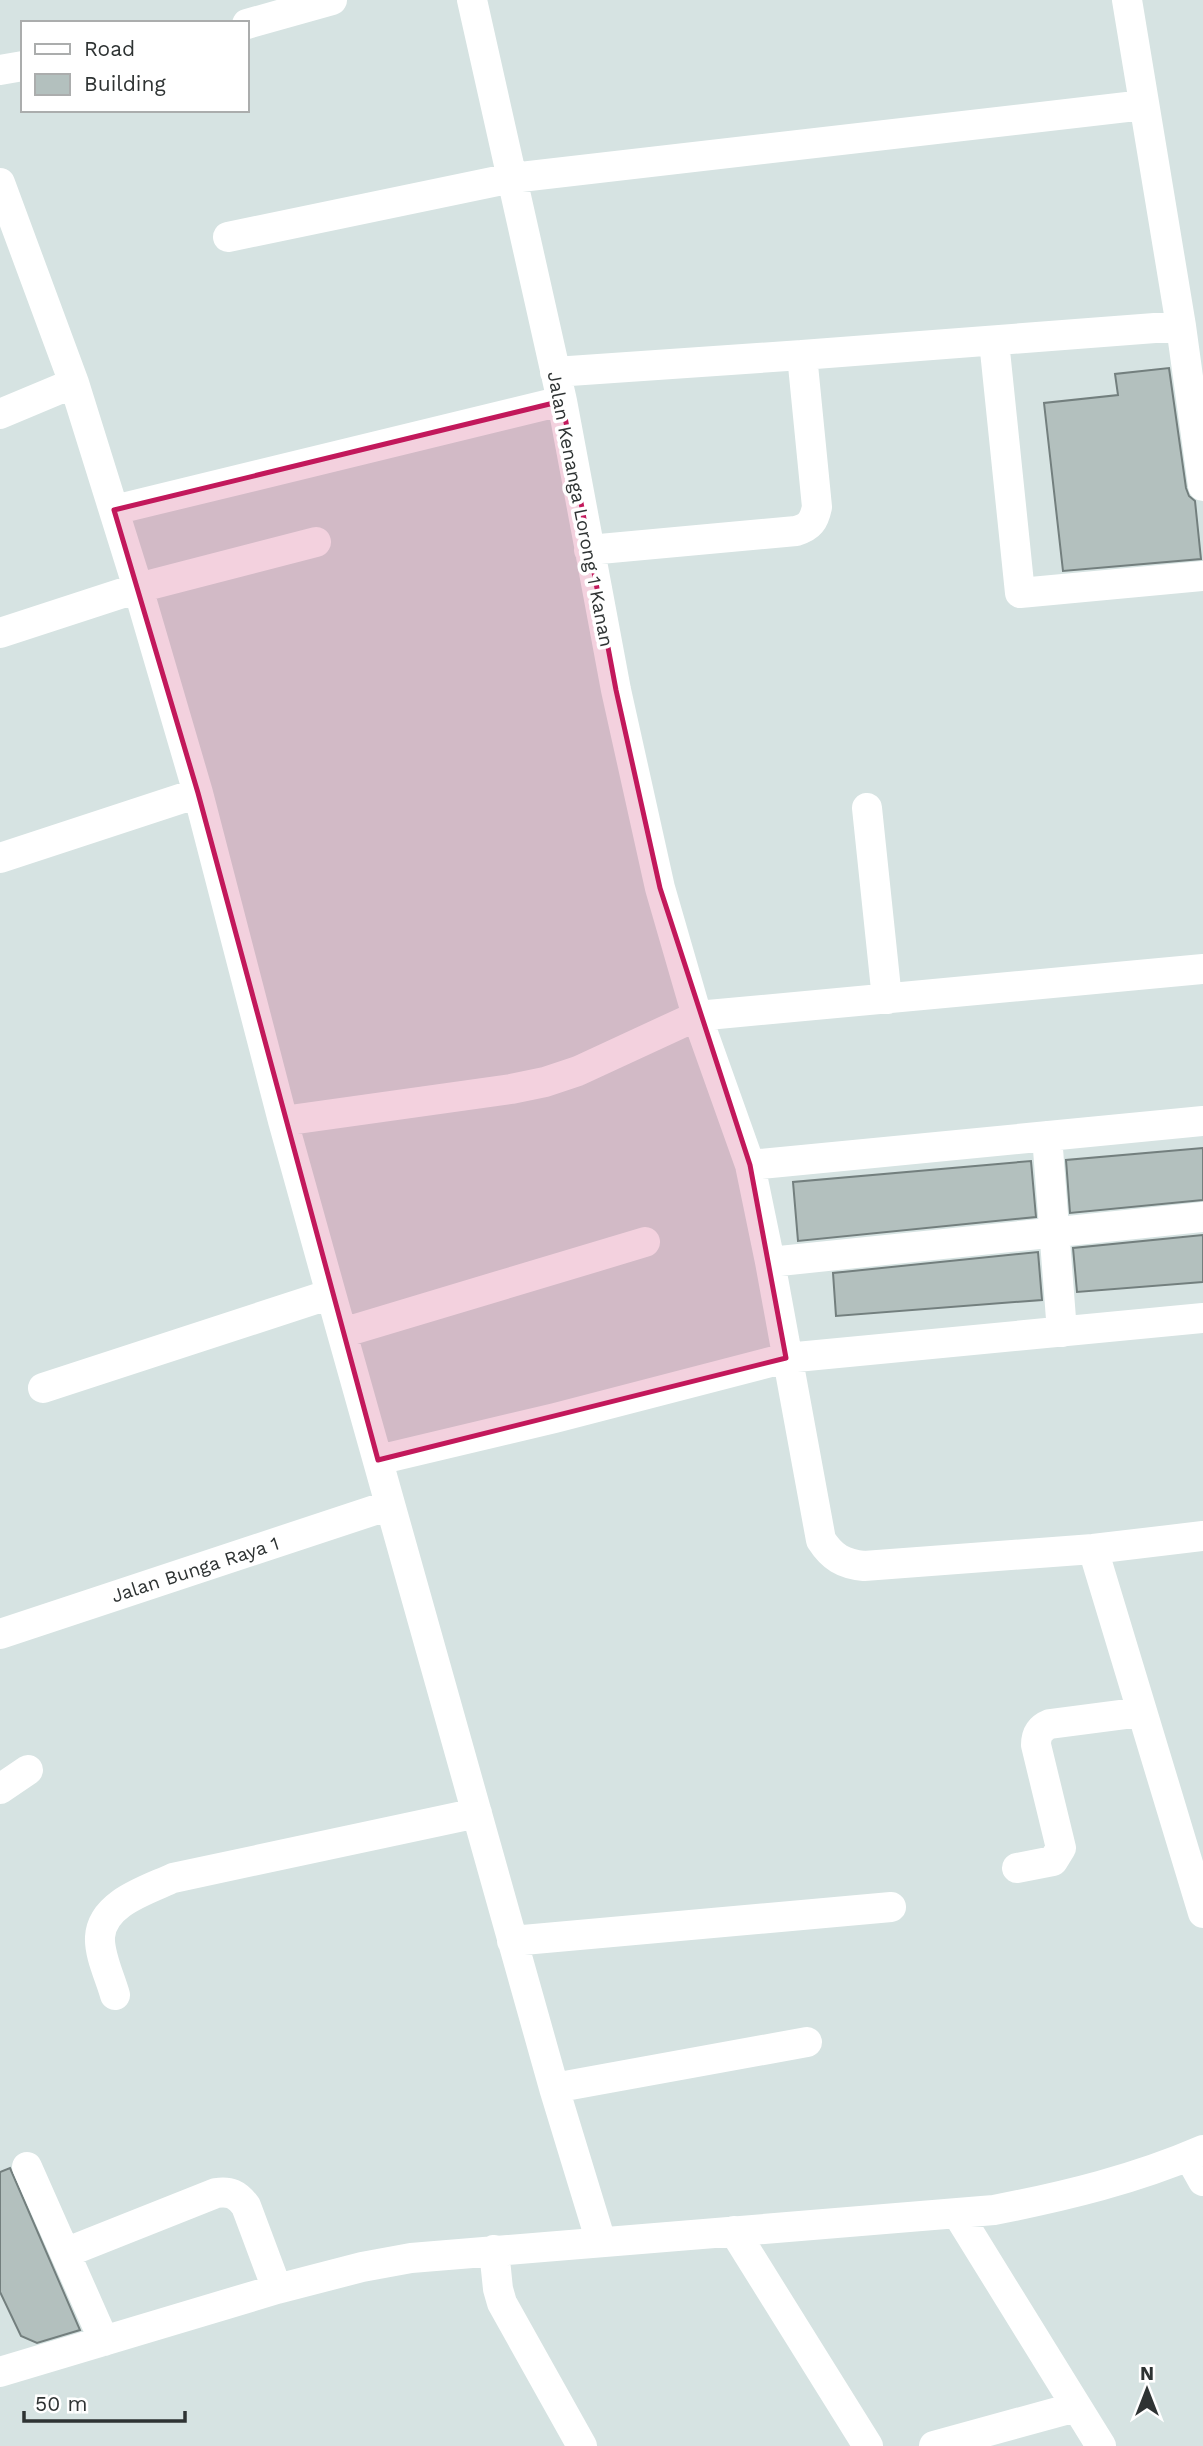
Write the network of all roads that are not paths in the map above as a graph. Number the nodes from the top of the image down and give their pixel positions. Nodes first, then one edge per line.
1 (332, 0) edge
2 (472, 0) edge
3 (1127, 0) edge
4 (248, 24) edge
5 (21, 66) edge
6 (0, 70) edge
7 (1144, 105) junction
8 (512, 178) junction
9 (0, 183) edge
10 (228, 237) dead end
11 (1181, 326) junction
12 (994, 341) junction
13 (802, 355) junction
14 (555, 372) junction
15 (74, 383) junction
16 (562, 401) junction
17 (0, 414) edge
18 (1202, 470) edge
19 (114, 510) junction
20 (316, 542) dead end
21 (589, 550) junction
22 (1203, 576) edge
23 (138, 588) junction
24 (0, 633) edge
25 (198, 793) junction
26 (867, 808) dead end
27 (0, 858) edge
28 (1203, 969) edge
29 (887, 999) junction
30 (697, 1016) junction
31 (283, 1121) junction
32 (1203, 1121) edge
33 (1047, 1136) junction
34 (750, 1165) junction
35 (1203, 1217) edge
36 (1054, 1232) junction
37 (645, 1242) dead end
38 (770, 1262) junction
39 (331, 1294) junction
40 (1203, 1318) edge
41 (1062, 1332) junction
42 (342, 1333) junction
43 (786, 1358) junction
44 (43, 1388) dead end
45 (378, 1460) junction
46 (390, 1504) junction
47 (1203, 1536) edge
48 (1093, 1549) junction
49 (0, 1634) edge
50 (1142, 1712) junction
51 (28, 1770) dead end
52 (0, 1790) edge
53 (477, 1814) junction
54 (1017, 1868) dead end
55 (891, 1907) dead end
56 (1203, 1913) edge
57 (512, 1941) junction
58 (115, 1994) dead end
59 (807, 2042) dead end
60 (554, 2088) junction
61 (1198, 2163) edge
62 (27, 2167) dead end
63 (957, 2213) junction
64 (734, 2231) junction
65 (601, 2242) junction
66 (494, 2250) junction
67 (65, 2253) junction
68 (277, 2289) junction
69 (104, 2341) junction
70 (3, 2364) edge
71 (1076, 2407) junction
72 (582, 2446) edge
73 (868, 2446) edge
74 (933, 2446) edge
75 (1101, 2446) edge

1 - 4 street
2 - 8 street, Jalan Kenanga Lorong 1 Kanan
3 - 7 street
5 - 6 street
7 - 8 street
7 - 11 street
8 - 10 street
8 - 14 street, Jalan Kenanga Lorong 1 Kanan
9 - 15 street
11 - 12 street
11 - 18 street
12 - 13 street
12 - 22 street
13 - 14 street
13 - 21 street
14 - 16 street, Jalan Kenanga Lorong 1 Kanan
15 - 17 street
15 - 19 street
16 - 19 street
16 - 21 street, Jalan Kenanga Lorong 1 Kanan
19 - 23 street
20 - 23 street
21 - 30 street, Jalan Kenanga Lorong 1 Kanan
23 - 24 street
23 - 25 street
25 - 27 street
25 - 31 street
26 - 29 street
28 - 29 street
29 - 30 street
30 - 31 street
30 - 34 street, Jalan Kenanga Lorong 1 Kanan
31 - 39 street
32 - 33 street
33 - 34 street
33 - 36 street
34 - 38 street, Jalan Kenanga Lorong 1 Kanan
35 - 36 street
36 - 38 street
36 - 41 street
37 - 42 street
38 - 43 street, Jalan Kenanga Lorong 1 Kanan
39 - 42 street
39 - 44 street
40 - 41 street
41 - 43 street
42 - 45 street
43 - 45 street
43 - 48 street, Jalan Kenanga Lorong 1 Kanan
45 - 46 street
46 - 49 street, Jalan Bunga Raya 1
46 - 53 street
47 - 48 street, Jalan Kenanga Lorong 1 Kanan
48 - 50 street
50 - 54 street
50 - 56 street
51 - 52 street
53 - 57 street
53 - 58 street
55 - 57 street
57 - 60 street
59 - 60 street
60 - 65 street
61 - 63 street
62 - 67 street
63 - 64 street
63 - 71 street
64 - 65 street
64 - 73 street
65 - 66 street
66 - 68 street
66 - 72 street
67 - 68 street
67 - 69 street
68 - 69 street
69 - 70 street
71 - 74 street
71 - 75 street

